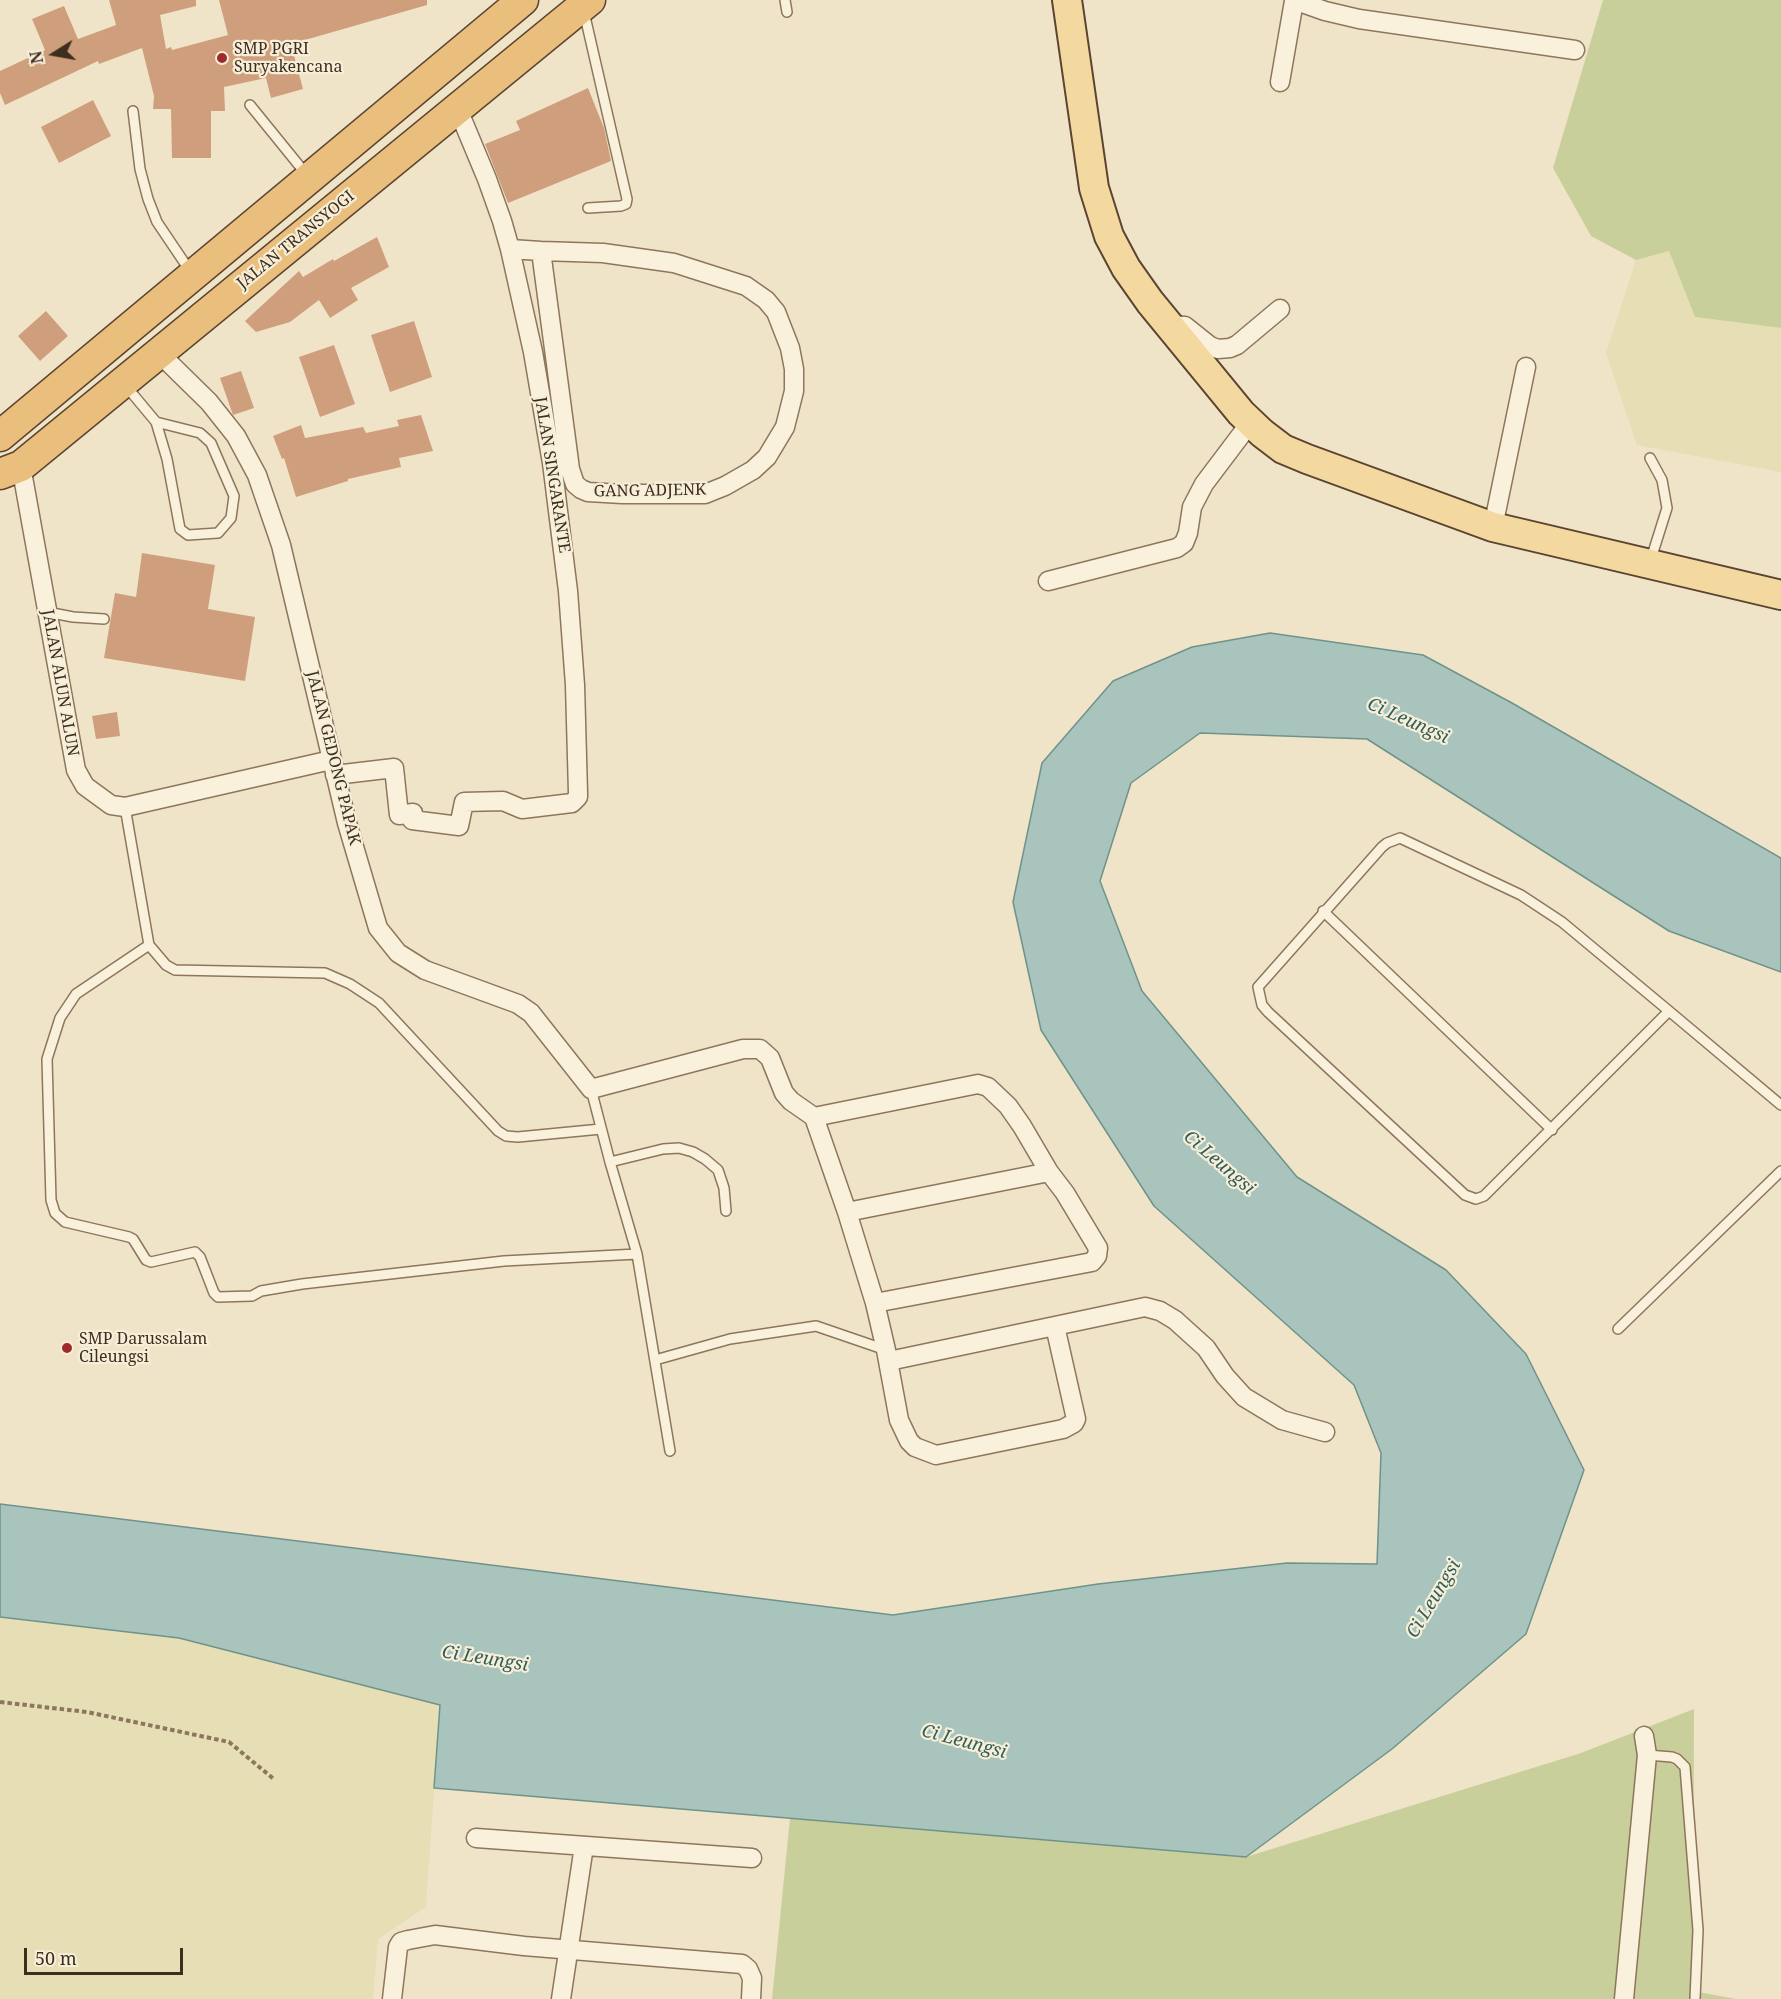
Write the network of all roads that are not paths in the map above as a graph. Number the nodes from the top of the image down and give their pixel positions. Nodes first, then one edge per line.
1 (523, 0) edge
2 (785, 0) edge
3 (1066, 0) edge
4 (1294, 1) edge
5 (586, 3) edge
6 (787, 12) dead end
7 (1575, 50) dead end
8 (1280, 82) dead end
9 (250, 105) dead end
10 (457, 107) junction
11 (133, 111) dead end
12 (310, 178) junction
13 (588, 208) dead end
14 (510, 249) junction
15 (541, 251) junction
16 (194, 276) junction
17 (1280, 309) dead end
18 (1169, 325) junction
19 (159, 353) junction
20 (1526, 367) dead end
21 (123, 382) junction
22 (156, 422) junction
23 (1250, 423) junction
24 (0, 436) edge
25 (1650, 458) dead end
26 (11, 470) edge
27 (1493, 527) junction
28 (1650, 564) junction
29 (1048, 581) dead end
30 (1781, 595) edge
31 (47, 612) junction
32 (104, 619) dead end
33 (333, 767) junction
34 (125, 807) junction
35 (1323, 911) junction
36 (149, 945) junction
37 (1669, 1011) junction
38 (591, 1089) junction
39 (1781, 1105) edge
40 (814, 1117) junction
41 (601, 1129) junction
42 (1552, 1130) junction
43 (610, 1162) junction
44 (1781, 1171) edge
45 (1049, 1172) junction
46 (726, 1212) dead end
47 (848, 1212) junction
48 (637, 1254) junction
49 (875, 1303) junction
50 (1055, 1326) junction
51 (1618, 1329) dead end
52 (888, 1356) junction
53 (655, 1360) junction
54 (1325, 1432) dead end
55 (670, 1451) dead end
56 (1644, 1736) dead end
57 (1647, 1755) junction
58 (476, 1839) dead end
59 (584, 1846) junction
60 (752, 1858) dead end
61 (568, 1948) junction
62 (392, 1999) edge
63 (561, 1999) edge
64 (751, 1999) edge
65 (1624, 1999) edge
66 (1695, 1999) edge

1 - 12 highway
2 - 6 lane
3 - 18 main road
4 - 7 street
4 - 8 street
5 - 10 highway, JALAN TRANSYOGI
5 - 13 lane
9 - 12 lane
10 - 14 street, JALAN SINGARANTE
10 - 19 highway, JALAN TRANSYOGI
11 - 16 lane
12 - 16 highway
14 - 15 street, GANG ADJENK
14 - 33 street, JALAN SINGARANTE
15 - 15 street, GANG ADJENK
16 - 24 highway
17 - 18 street
18 - 23 main road
19 - 21 highway, JALAN TRANSYOGI
19 - 33 street, JALAN GEDONG PAPAK
20 - 27 street
21 - 22 lane
21 - 26 highway, JALAN TRANSYOGI
22 - 22 lane
23 - 27 main road
23 - 29 street
25 - 28 lane
26 - 31 street, JALAN ALUN ALUN
27 - 28 main road
28 - 30 main road
31 - 32 lane
31 - 34 street, JALAN ALUN ALUN
33 - 34 street
33 - 38 street, JALAN GEDONG PAPAK
34 - 36 lane
35 - 37 lane
35 - 42 lane
35 - 42 lane
36 - 41 lane
36 - 48 lane
37 - 39 lane
37 - 42 lane
38 - 40 street
38 - 41 lane
40 - 45 street
40 - 47 street
41 - 43 lane
43 - 46 lane
43 - 48 lane
44 - 51 lane
45 - 47 street
45 - 49 street
47 - 49 street
48 - 53 lane
49 - 52 street
50 - 52 street
50 - 52 street
50 - 54 street
52 - 53 lane
53 - 55 lane
56 - 57 street
57 - 65 street
57 - 66 lane
58 - 59 street
59 - 60 street
59 - 61 street
61 - 62 street
61 - 63 street
61 - 64 street

